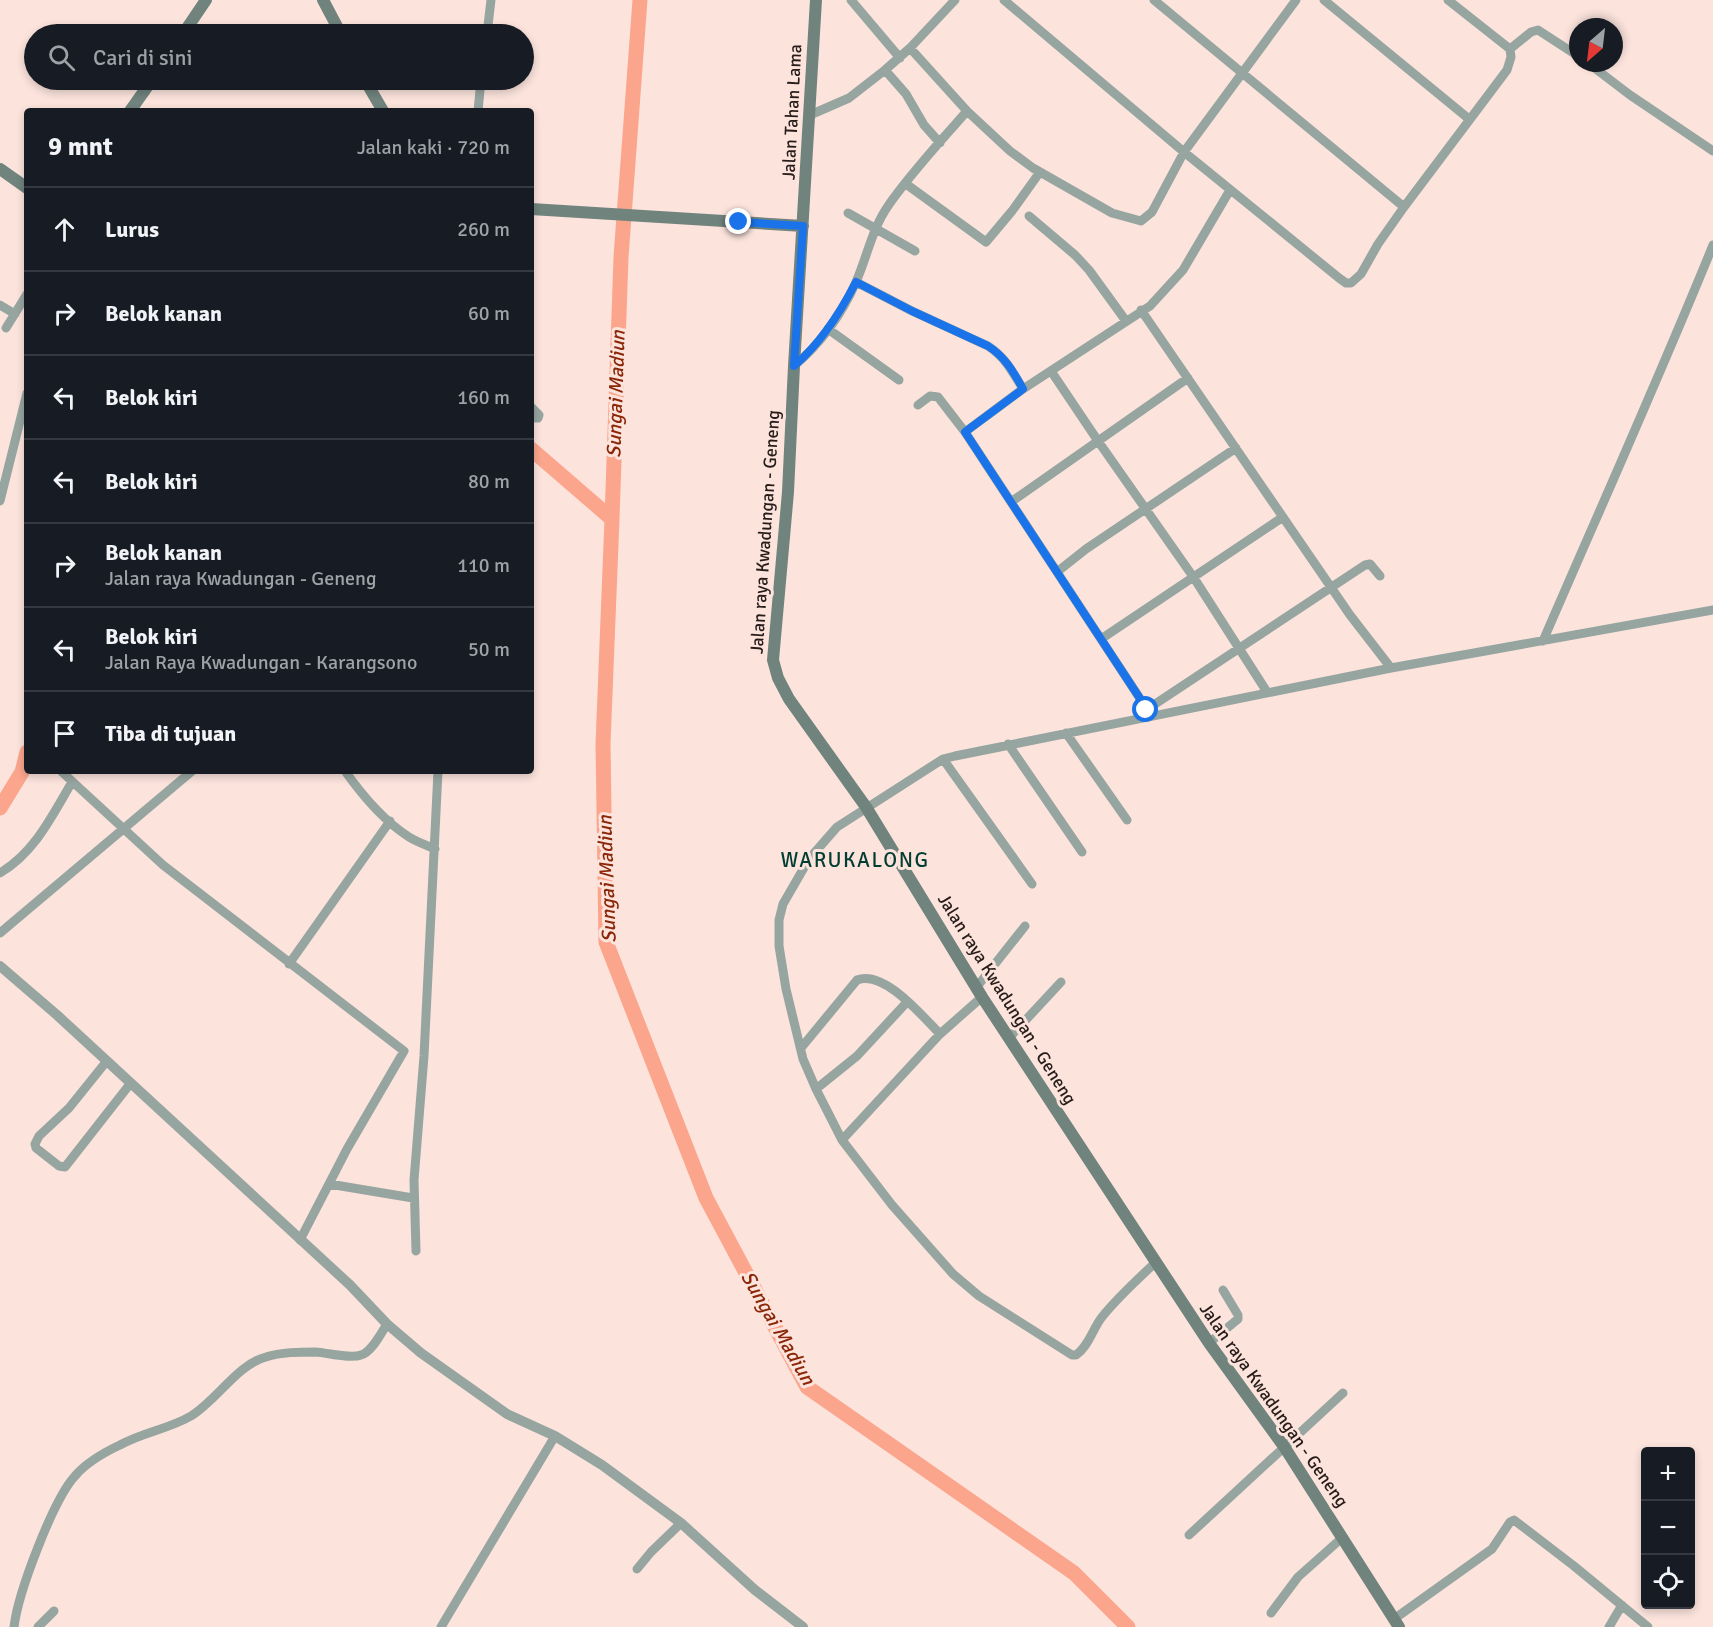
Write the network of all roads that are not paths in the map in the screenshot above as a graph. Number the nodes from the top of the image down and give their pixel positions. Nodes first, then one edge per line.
1 (206, 0) edge
2 (323, 0) edge
3 (490, 0) edge
4 (816, 0) edge
5 (851, 0) edge
6 (955, 0) edge
7 (1004, 0) edge
8 (1154, 0) edge
9 (1296, 0) edge
10 (1324, 0) edge
11 (1449, 0) edge
12 (190, 24) edge
13 (336, 24) edge
14 (488, 24) edge
15 (910, 48) junction
16 (1510, 49) junction
17 (1569, 50) edge
18 (900, 58) junction
19 (885, 70) junction
20 (1600, 72) edge
21 (1243, 74) junction
22 (145, 90) edge
23 (369, 90) edge
24 (371, 90) edge
25 (480, 90) edge
26 (132, 108) edge
27 (374, 108) edge
28 (381, 108) edge
29 (478, 108) edge
30 (966, 111) junction
31 (810, 115) junction
32 (1469, 119) junction
33 (940, 143) junction
34 (1713, 151) edge
35 (1184, 152) junction
36 (0, 169) edge
37 (1040, 172) junction
38 (906, 184) junction
39 (24, 186) edge
40 (1230, 190) junction
41 (1404, 207) junction
42 (534, 209) edge
43 (848, 213) dead end
44 (1029, 216) dead end
45 (803, 226) junction
46 (876, 229) junction
47 (1713, 245) edge
48 (915, 251) dead end
49 (856, 282) junction
50 (24, 299) edge
51 (0, 305) edge
52 (1141, 310) junction
53 (15, 314) junction
54 (1126, 321) junction
55 (6, 328) dead end
56 (828, 329) junction
57 (794, 366) junction
58 (1051, 371) junction
59 (1188, 378) junction
60 (899, 380) dead end
61 (1023, 389) junction
62 (24, 405) edge
63 (918, 405) dead end
64 (965, 432) junction
65 (1098, 441) junction
66 (1236, 448) junction
67 (0, 501) edge
68 (1011, 502) junction
69 (1145, 509) junction
70 (1283, 517) junction
71 (1057, 572) junction
72 (1380, 576) dead end
73 (1194, 578) junction
74 (1332, 587) junction
75 (1713, 610) edge
76 (1101, 639) junction
77 (1543, 641) junction
78 (1238, 648) junction
79 (1391, 668) junction
80 (1267, 692) junction
81 (1147, 713) junction
82 (1066, 733) junction
83 (1008, 744) junction
84 (943, 759) junction
85 (64, 774) edge
86 (188, 774) edge
87 (347, 774) edge
88 (438, 774) edge
89 (72, 782) junction
90 (866, 807) junction
91 (1127, 820) dead end
92 (390, 822) junction
93 (124, 829) junction
94 (435, 849) junction
95 (1082, 852) dead end
96 (0, 873) edge
97 (1032, 884) dead end
98 (1025, 926) dead end
99 (0, 933) edge
100 (290, 964) junction
101 (0, 966) edge
102 (1060, 982) dead end
103 (979, 992) junction
104 (907, 1002) junction
105 (940, 1034) junction
106 (1009, 1038) junction
107 (801, 1048) junction
108 (106, 1062) junction
109 (130, 1084) junction
110 (816, 1089) junction
111 (842, 1140) junction
112 (329, 1184) junction
113 (414, 1198) junction
114 (300, 1240) junction
115 (416, 1251) dead end
116 (1155, 1263) junction
117 (1223, 1290) dead end
118 (387, 1324) junction
119 (1209, 1343) junction
120 (1343, 1393) dead end
121 (555, 1436) junction
122 (1285, 1448) junction
123 (681, 1523) junction
124 (1189, 1535) dead end
125 (1343, 1537) junction
126 (637, 1569) dead end
127 (1622, 1605) junction
128 (54, 1611) dead end
129 (1271, 1613) dead end
130 (1397, 1623) edge
131 (14, 1627) edge
132 (38, 1627) edge
133 (441, 1627) edge
134 (803, 1627) edge
135 (1609, 1627) edge
136 (1648, 1627) edge

1 - 12 main road
2 - 13 main road
3 - 14 street
4 - 31 main road, Jalan Tahan Lama
5 - 18 street
6 - 15 street
7 - 35 street
8 - 21 street
9 - 21 street
10 - 32 street
11 - 16 street
15 - 18 street
15 - 30 street
16 - 17 street
16 - 32 street
18 - 19 street
19 - 31 street
19 - 33 street
20 - 34 street
21 - 35 street
21 - 41 street
22 - 26 main road
23 - 27 street
24 - 28 main road
25 - 29 street
30 - 33 street
30 - 37 street
31 - 45 main road, Jalan Tahan Lama
32 - 41 street
33 - 38 street
35 - 37 street
35 - 40 street
36 - 39 main road
37 - 38 street
38 - 46 street
40 - 41 street
40 - 52 street
42 - 45 main road
43 - 46 street
44 - 54 street
45 - 57 main road, Jalan raya Kwadungan - Geneng
46 - 48 street
46 - 49 street
47 - 77 street
49 - 56 street
49 - 61 street
50 - 53 street
51 - 53 street
52 - 54 street
52 - 59 street
53 - 55 street
54 - 58 street
56 - 57 street
56 - 60 street
57 - 90 main road, Jalan raya Kwadungan - Geneng
58 - 61 street
58 - 65 street
59 - 65 street
59 - 66 street
61 - 64 street
62 - 67 street
63 - 64 street
64 - 68 street
65 - 68 street
65 - 69 street
66 - 69 street
66 - 70 street
68 - 71 street
69 - 71 street
69 - 73 street
70 - 73 street
70 - 74 street
71 - 76 street
72 - 74 street
73 - 76 street
73 - 78 street
74 - 78 street
74 - 79 street
75 - 77 street
76 - 81 street
77 - 79 street
78 - 80 street
78 - 81 street
79 - 80 street
80 - 81 street
81 - 82 street
82 - 83 street
82 - 91 street
83 - 84 street
83 - 95 street
84 - 90 street
84 - 97 street
85 - 89 street
86 - 93 street
87 - 92 street
88 - 94 street
89 - 93 street
89 - 96 street
90 - 103 main road, Jalan raya Kwadungan - Geneng
90 - 107 street
92 - 94 street
92 - 100 street
93 - 99 street
93 - 100 street
94 - 113 street
98 - 103 street
100 - 112 street
101 - 108 street
102 - 106 street
103 - 105 street
103 - 106 main road, Jalan raya Kwadungan - Geneng
104 - 105 street
104 - 107 street
104 - 110 street
105 - 111 street
106 - 116 main road, Jalan raya Kwadungan - Geneng
107 - 110 street
108 - 109 street
108 - 109 street
109 - 114 street
110 - 111 street
111 - 116 street
112 - 113 street
112 - 114 street
113 - 115 street
114 - 118 street
116 - 119 main road, Jalan raya Kwadungan - Geneng
117 - 119 street
118 - 121 street
118 - 131 street
119 - 122 main road, Jalan raya Kwadungan - Geneng
120 - 122 street
121 - 123 street
121 - 133 street
122 - 124 street
122 - 125 main road, Jalan raya Kwadungan - Geneng
123 - 126 street
123 - 134 street
125 - 129 street
125 - 130 main road, Jalan raya Kwadungan - Geneng
127 - 130 street
127 - 135 street
127 - 136 street
128 - 132 street

